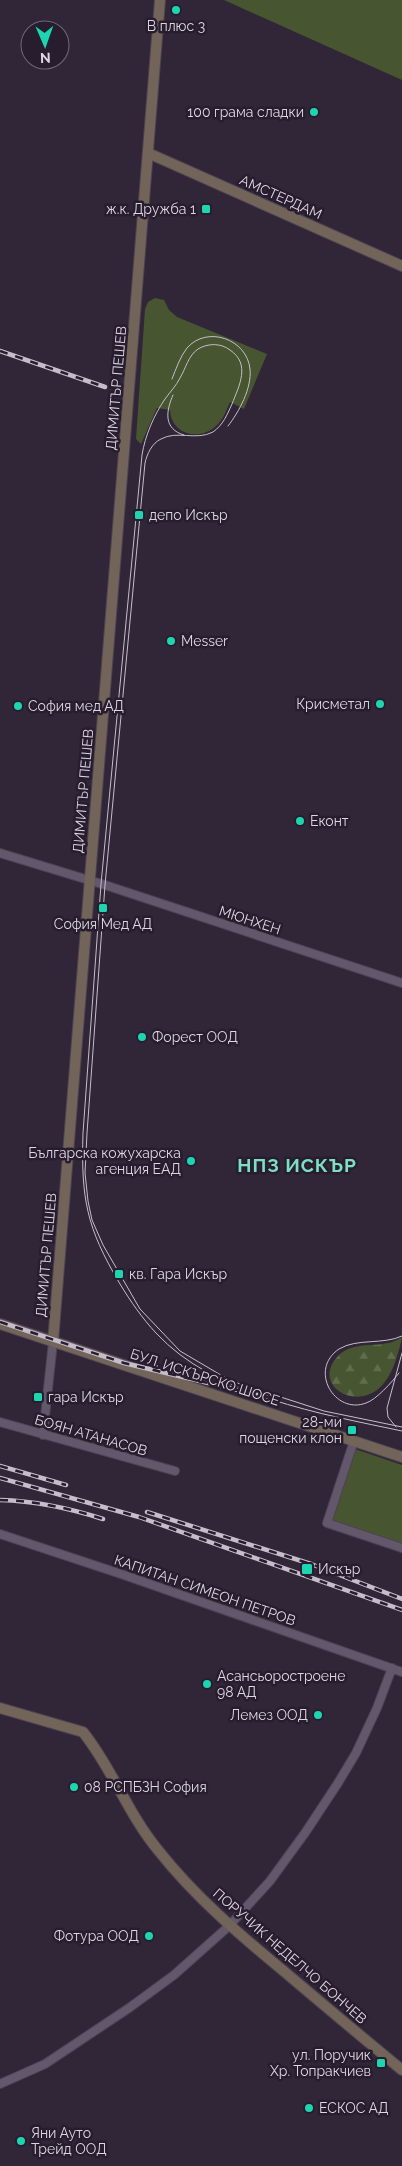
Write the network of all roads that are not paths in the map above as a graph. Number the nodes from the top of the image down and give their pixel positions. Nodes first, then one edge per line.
1 (160, 0) edge
2 (148, 153) junction
3 (402, 266) edge
4 (0, 853) edge
5 (90, 881) junction
6 (402, 983) edge
7 (0, 1324) edge
8 (53, 1342) junction
9 (0, 1422) edge
10 (43, 1435) junction
11 (354, 1441) junction
12 (402, 1457) edge
13 (175, 1471) dead end
14 (0, 1534) edge
15 (402, 1548) edge
16 (392, 1668) junction
17 (402, 1672) edge
18 (0, 1708) edge
19 (229, 1926) junction
20 (402, 2070) edge
21 (0, 2084) edge

1 - 2 main road, ДИМИТЪР ПЕШЕВ
2 - 3 main road, АМСТЕРДАМ
2 - 5 main road, ДИМИТЪР ПЕШЕВ
4 - 5 street, МЮНХЕН
5 - 6 street, МЮНХЕН
5 - 8 main road, ДИМИТЪР ПЕШЕВ
7 - 8 main road, БУЛ. ИСКЪРСКО ШОСЕ
8 - 10 street, ДИМИТЪР ПЕШЕВ
8 - 11 main road, БУЛ. ИСКЪРСКО ШОСЕ
9 - 10 street, БОЯН АТАНАСОВ
10 - 13 street, БОЯН АТАНАСОВ
11 - 12 main road, БУЛ. ИСКЪРСКО ШОСЕ
11 - 15 street
14 - 16 street, КАПИТАН СИМЕОН ПЕТРОВ
16 - 17 street, КАПИТАН СИМЕОН ПЕТРОВ
16 - 19 street
18 - 19 main road, ПОРУЧИК НЕДЕЛЧО БОНЧЕВ
19 - 20 main road, ПОРУЧИК НЕДЕЛЧО БОНЧЕВ
19 - 21 street

